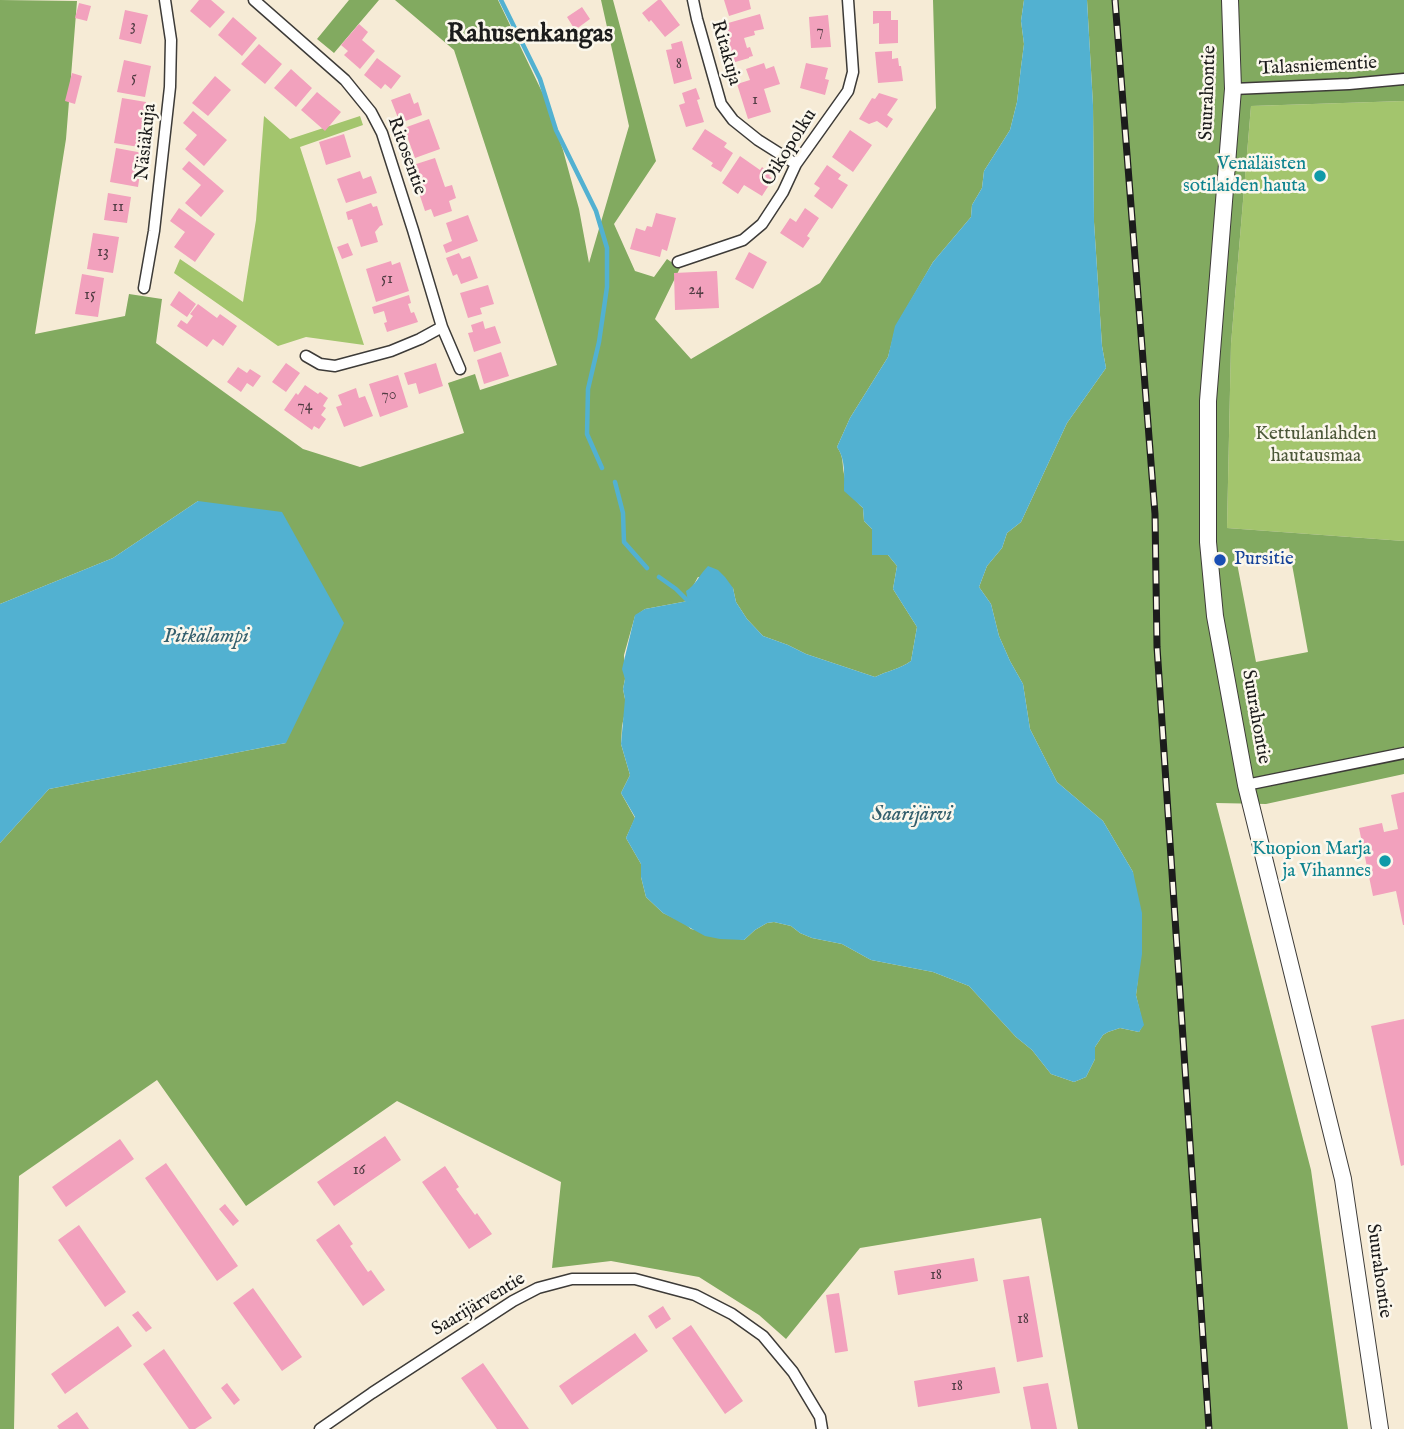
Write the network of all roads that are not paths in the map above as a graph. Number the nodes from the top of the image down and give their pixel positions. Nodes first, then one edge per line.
1 (165, 0) edge
2 (254, 0) edge
3 (693, 0) edge
4 (848, 0) edge
5 (1230, 0) edge
6 (1404, 79) edge
7 (1233, 89) junction
8 (796, 164) junction
9 (678, 262) dead end
10 (144, 288) dead end
11 (442, 327) junction
12 (306, 356) dead end
13 (460, 369) dead end
14 (1404, 753) edge
15 (1246, 785) junction
16 (320, 1429) edge
17 (822, 1429) edge
18 (1380, 1429) edge

1 - 10 street, Näsiäkuja
2 - 11 street, Ritosentie
3 - 8 street, Ritakuja
4 - 8 street, Oikopolku
5 - 7 street, Suurahontie
6 - 7 street, Talasniementie
7 - 15 street, Suurahontie
8 - 9 street, Oikopolku
11 - 12 street
11 - 13 street, Ritosentie
14 - 15 street
15 - 18 street, Suurahontie
16 - 17 street, Saarijärventie

